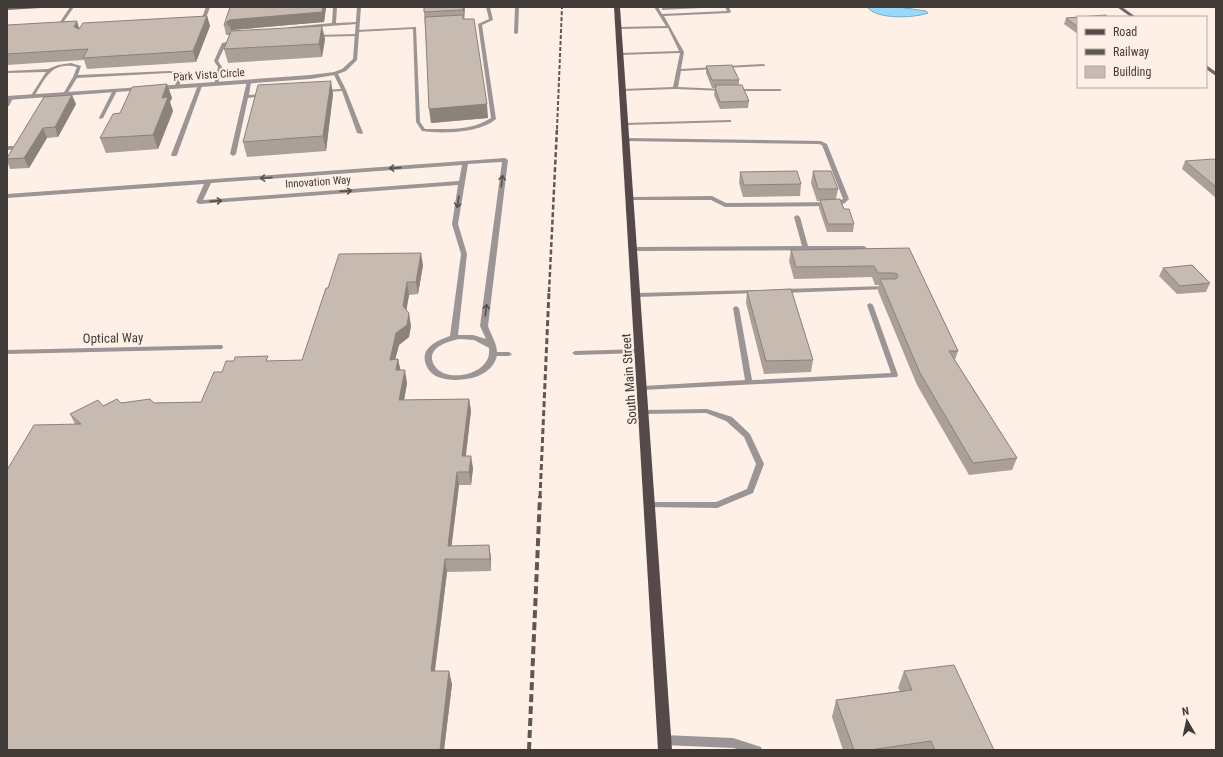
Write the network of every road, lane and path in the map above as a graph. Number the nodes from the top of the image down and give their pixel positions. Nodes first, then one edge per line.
1 (34, 7) edge
2 (40, 7) edge
3 (72, 7) edge
4 (208, 7) edge
5 (335, 7) edge
6 (359, 7) edge
7 (488, 7) edge
8 (517, 7) edge
9 (617, 7) edge
10 (656, 7) edge
11 (727, 7) edge
12 (1119, 7) edge
13 (7, 9) edge
14 (661, 16) junction
15 (1132, 16) edge
16 (196, 22) edge
17 (357, 23) junction
18 (334, 24) junction
19 (472, 24) edge
20 (480, 24) junction
21 (59, 26) junction
22 (67, 26) edge
23 (52, 27) edge
24 (669, 27) junction
25 (287, 28) edge
26 (415, 28) junction
27 (422, 28) edge
28 (618, 28) junction
29 (357, 33) junction
30 (516, 33) dead end
31 (308, 36) edge
32 (239, 40) edge
33 (682, 52) junction
34 (620, 54) junction
35 (763, 65) dead end
36 (1207, 68) edge
37 (49, 70) junction
38 (679, 70) junction
39 (7, 72) edge
40 (335, 73) junction
41 (1216, 74) edge
42 (75, 77) junction
43 (249, 82) junction
44 (216, 84) junction
45 (200, 86) junction
46 (177, 87) junction
47 (675, 88) junction
48 (146, 89) edge
49 (153, 89) edge
50 (344, 90) junction
51 (623, 90) junction
52 (780, 90) dead end
53 (114, 91) junction
54 (322, 92) edge
55 (65, 94) junction
56 (50, 95) junction
57 (269, 95) edge
58 (32, 97) junction
59 (246, 97) junction
60 (9, 98) edge
61 (46, 102) edge
62 (7, 105) edge
63 (101, 118) dead end
64 (729, 121) dead end
65 (625, 124) junction
66 (360, 133) dead end
67 (626, 140) junction
68 (22, 141) edge
69 (7, 148) edge
70 (233, 154) dead end
71 (174, 155) dead end
72 (465, 163) junction
73 (208, 182) junction
74 (462, 183) junction
75 (7, 196) edge
76 (630, 199) junction
77 (796, 217) dead end
78 (805, 248) junction
79 (864, 248) edge
80 (634, 249) junction
81 (891, 288) edge
82 (766, 292) edge
83 (774, 292) edge
84 (636, 295) junction
85 (870, 305) dead end
86 (736, 308) dead end
87 (454, 337) junction
88 (219, 347) dead end
89 (493, 351) junction
90 (640, 351) junction
91 (7, 352) edge
92 (575, 353) dead end
93 (509, 354) dead end
94 (749, 382) junction
95 (642, 388) junction
96 (644, 412) junction
97 (650, 505) junction
98 (665, 745) edge
99 (757, 750) edge

1 - 2 street
1 - 13 street
3 - 21 lane
4 - 16 lane
5 - 18 lane
6 - 17 street, Park Vista Circle
7 - 20 lane
8 - 30 lane
9 - 28 main road, South Main Street
10 - 14 lane
11 - 14 lane
12 - 15 street
14 - 24 lane
17 - 18 lane
17 - 29 street, Park Vista Circle
18 - 25 lane
19 - 20 lane
20 - 26 lane
21 - 22 lane
21 - 23 lane
24 - 28 lane
24 - 33 lane
26 - 27 lane
26 - 29 lane
28 - 34 main road, South Main Street
29 - 31 lane
29 - 40 street, Park Vista Circle
32 - 44 lane
33 - 34 lane
33 - 38 lane
34 - 51 main road, South Main Street
35 - 38 lane
36 - 41 street
37 - 39 lane
37 - 42 lane
37 - 58 lane
38 - 47 lane
40 - 43 street, Park Vista Circle
40 - 50 lane
42 - 46 lane
42 - 55 lane
43 - 44 street, Park Vista Circle
43 - 59 lane
44 - 45 street, Park Vista Circle
45 - 46 street, Park Vista Circle
45 - 71 lane
46 - 49 street, Park Vista Circle
47 - 51 lane
47 - 52 lane
48 - 53 street
50 - 54 lane
50 - 66 lane
51 - 65 main road, South Main Street
53 - 55 street
53 - 63 lane
55 - 56 street
56 - 58 street
56 - 61 lane
57 - 59 lane
58 - 60 street
59 - 70 lane
60 - 62 lane
64 - 65 lane
65 - 67 main road, South Main Street
67 - 76 main road, South Main Street
67 - 76 lane
68 - 69 lane
72 -> 73 street, Innovation Way
72 - 74 street
89 -> 72 street, Innovation Way
73 -> 74 street, Innovation Way
73 - 75 street, Innovation Way
74 -> 87 street
76 - 80 main road, South Main Street
77 - 78 lane
78 - 79 lane
78 - 80 lane
80 - 84 main road, South Main Street
81 - 83 lane
82 - 84 lane
84 - 90 main road, South Main Street
85 - 94 lane
86 - 94 lane
87 - 89 street
87 - 89 street
88 - 91 street, Optical Way
89 - 93 lane
90 - 92 lane
90 - 95 main road, South Main Street
94 - 95 lane
95 - 96 main road, South Main Street
96 - 97 main road, South Main Street
96 - 97 lane
97 - 98 main road, South Main Street
98 - 99 lane

